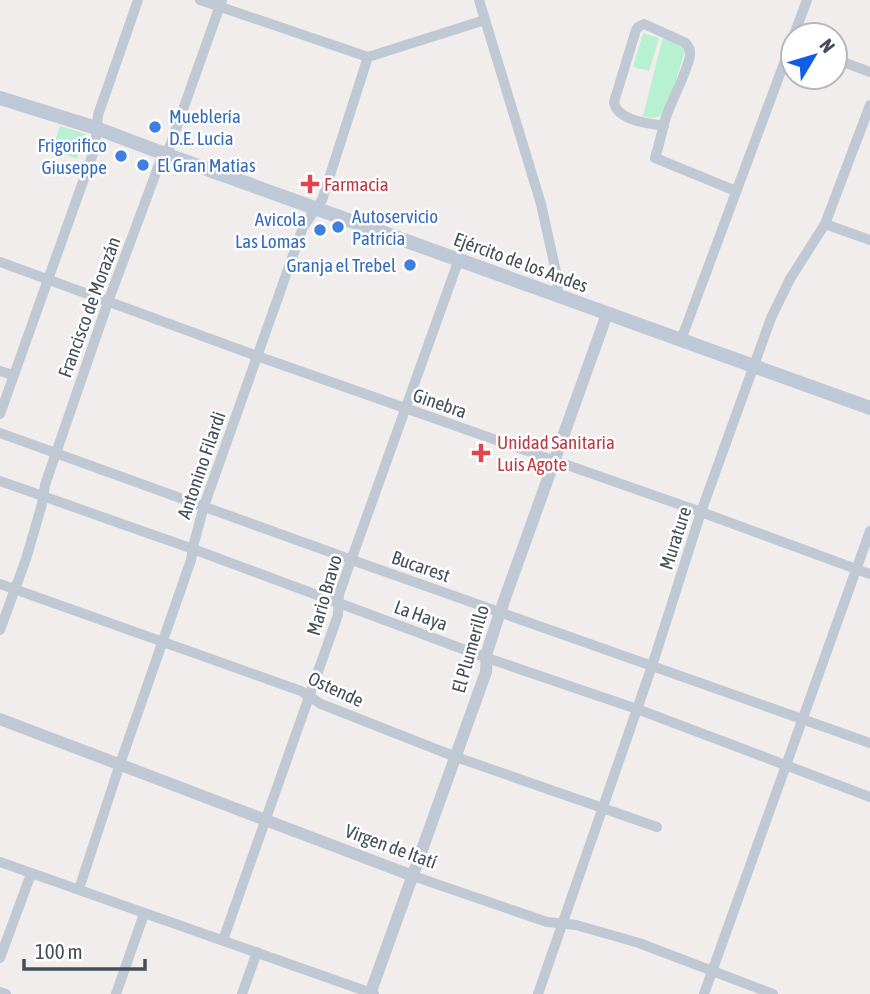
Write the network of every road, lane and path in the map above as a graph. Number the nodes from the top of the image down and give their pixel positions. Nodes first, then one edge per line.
1 (138, 0) edge
2 (200, 0) edge
3 (479, 0) edge
4 (807, 0) edge
5 (220, 4) edge
6 (485, 20) junction
7 (800, 21) edge
8 (368, 57) junction
9 (849, 64) edge
10 (870, 72) edge
11 (779, 78) edge
12 (0, 98) edge
13 (870, 105) edge
14 (664, 126) junction
15 (96, 128) junction
16 (165, 154) junction
17 (736, 191) junction
18 (317, 208) junction
19 (825, 223) junction
20 (870, 240) edge
21 (459, 259) junction
22 (0, 262) edge
23 (48, 279) junction
24 (557, 296) junction
25 (108, 302) junction
26 (607, 314) junction
27 (681, 340) junction
28 (257, 356) junction
29 (754, 368) junction
30 (0, 371) edge
31 (13, 375) junction
32 (870, 408) edge
33 (405, 409) junction
34 (0, 414) edge
35 (0, 433) edge
36 (56, 453) junction
37 (554, 461) junction
38 (0, 481) edge
39 (43, 498) junction
40 (204, 506) junction
41 (701, 512) junction
42 (870, 531) edge
43 (193, 549) junction
44 (352, 560) junction
45 (856, 569) junction
46 (870, 574) edge
47 (0, 584) edge
48 (15, 590) junction
49 (339, 604) junction
50 (500, 612) junction
51 (0, 630) edge
52 (163, 641) junction
53 (487, 658) junction
54 (652, 666) junction
55 (309, 697) junction
56 (637, 709) junction
57 (0, 719) edge
58 (803, 719) junction
59 (870, 743) edge
60 (456, 757) junction
61 (120, 764) junction
62 (787, 765) junction
63 (870, 797) edge
64 (602, 809) junction
65 (265, 820) junction
66 (657, 827) dead end
67 (0, 862) edge
68 (31, 874) junction
69 (413, 876) junction
70 (79, 889) junction
71 (144, 914) junction
72 (562, 925) junction
73 (223, 940) junction
74 (257, 952) junction
75 (0, 958) edge
76 (712, 971) junction
77 (0, 992) edge
78 (6, 994) edge
79 (116, 994) edge
80 (242, 994) edge
81 (371, 994) edge
82 (538, 994) edge
83 (704, 994) edge
84 (773, 994) edge

1 - 15 street
2 - 5 street
3 - 6 street
4 - 7 street
5 - 8 street
5 - 16 street, Francisco de Morazán
6 - 8 street
6 - 24 street
8 - 18 street, Antonino Filardi
9 - 10 street
11 - 17 street
12 - 15 main road, Ejército de los Andes
13 - 19 street, Murature
14 - 14 street
14 - 17 street
15 - 16 main road, Ejército de los Andes
15 - 23 street
16 - 18 main road, Ejército de los Andes
16 - 25 street, Francisco de Morazán
17 - 27 street
18 - 21 main road, Ejército de los Andes
18 - 28 street, Antonino Filardi
19 - 20 street
19 - 29 street, Murature
21 - 24 main road, Ejército de los Andes
21 - 33 street, Mario Bravo
22 - 23 street, Ginebra
23 - 25 street, Ginebra
23 - 31 street
24 - 26 main road, Ejército de los Andes
25 - 28 street, Ginebra
25 - 36 street, Francisco de Morazán
26 - 27 main road, Ejército de los Andes
26 - 37 street, El Plumerillo
27 - 29 main road, Ejército de los Andes
28 - 33 street, Ginebra
28 - 40 street, Antonino Filardi
29 - 32 main road, Ejército de los Andes
29 - 41 street, Murature
30 - 31 street
31 - 34 street
33 - 37 street, Ginebra
33 - 44 street, Mario Bravo
35 - 36 street, Bucarest
36 - 39 street, Francisco de Morazán
36 - 40 street, Bucarest
37 - 41 street, Ginebra
37 - 50 street, El Plumerillo
38 - 39 street, La Haya
39 - 43 street, La Haya
39 - 48 street, Francisco de Morazán
40 - 43 street, Antonino Filardi
40 - 44 street, Bucarest
41 - 45 street, Ginebra
41 - 54 street, Murature
42 - 45 street
43 - 49 street, La Haya
43 - 52 street, Antonino Filardi
44 - 49 street, Mario Bravo
44 - 50 street, Bucarest
45 - 46 street, Ginebra
45 - 58 street
47 - 48 street, Ostende
48 - 51 street, Francisco de Morazán
48 - 52 street, Ostende
49 - 53 street, La Haya
49 - 55 street, Mario Bravo
50 - 53 street, El Plumerillo
50 - 54 street, Bucarest
52 - 55 street, Ostende
52 - 61 street, Antonino Filardi
53 - 56 street, La Haya
53 - 60 street, El Plumerillo
54 - 56 street, Murature
54 - 58 street, Bucarest
55 - 60 street, Ostende
55 - 65 street, Mario Bravo
56 - 62 street, La Haya
56 - 64 street, Murature
57 - 61 street, Virgen de Itatí
58 - 59 street, Bucarest
58 - 62 street
60 - 64 street, Ostende
60 - 69 street, El Plumerillo
61 - 65 street, Virgen de Itatí
61 - 70 street, Antonino Filardi
62 - 63 street, La Haya
62 - 76 street
64 - 66 street, Ostende
64 - 72 street, Murature
65 - 69 street, Virgen de Itatí
65 - 73 street, Mario Bravo
67 - 68 street
68 - 70 street
68 - 75 street
69 - 72 street, Virgen de Itatí
69 - 81 street, El Plumerillo
70 - 71 street
71 - 73 street
71 - 79 street
72 - 76 street, Virgen de Itatí
72 - 82 street, Murature
73 - 74 street
74 - 80 street
74 - 81 street
76 - 83 street
76 - 84 street, Virgen de Itatí
77 - 78 street

